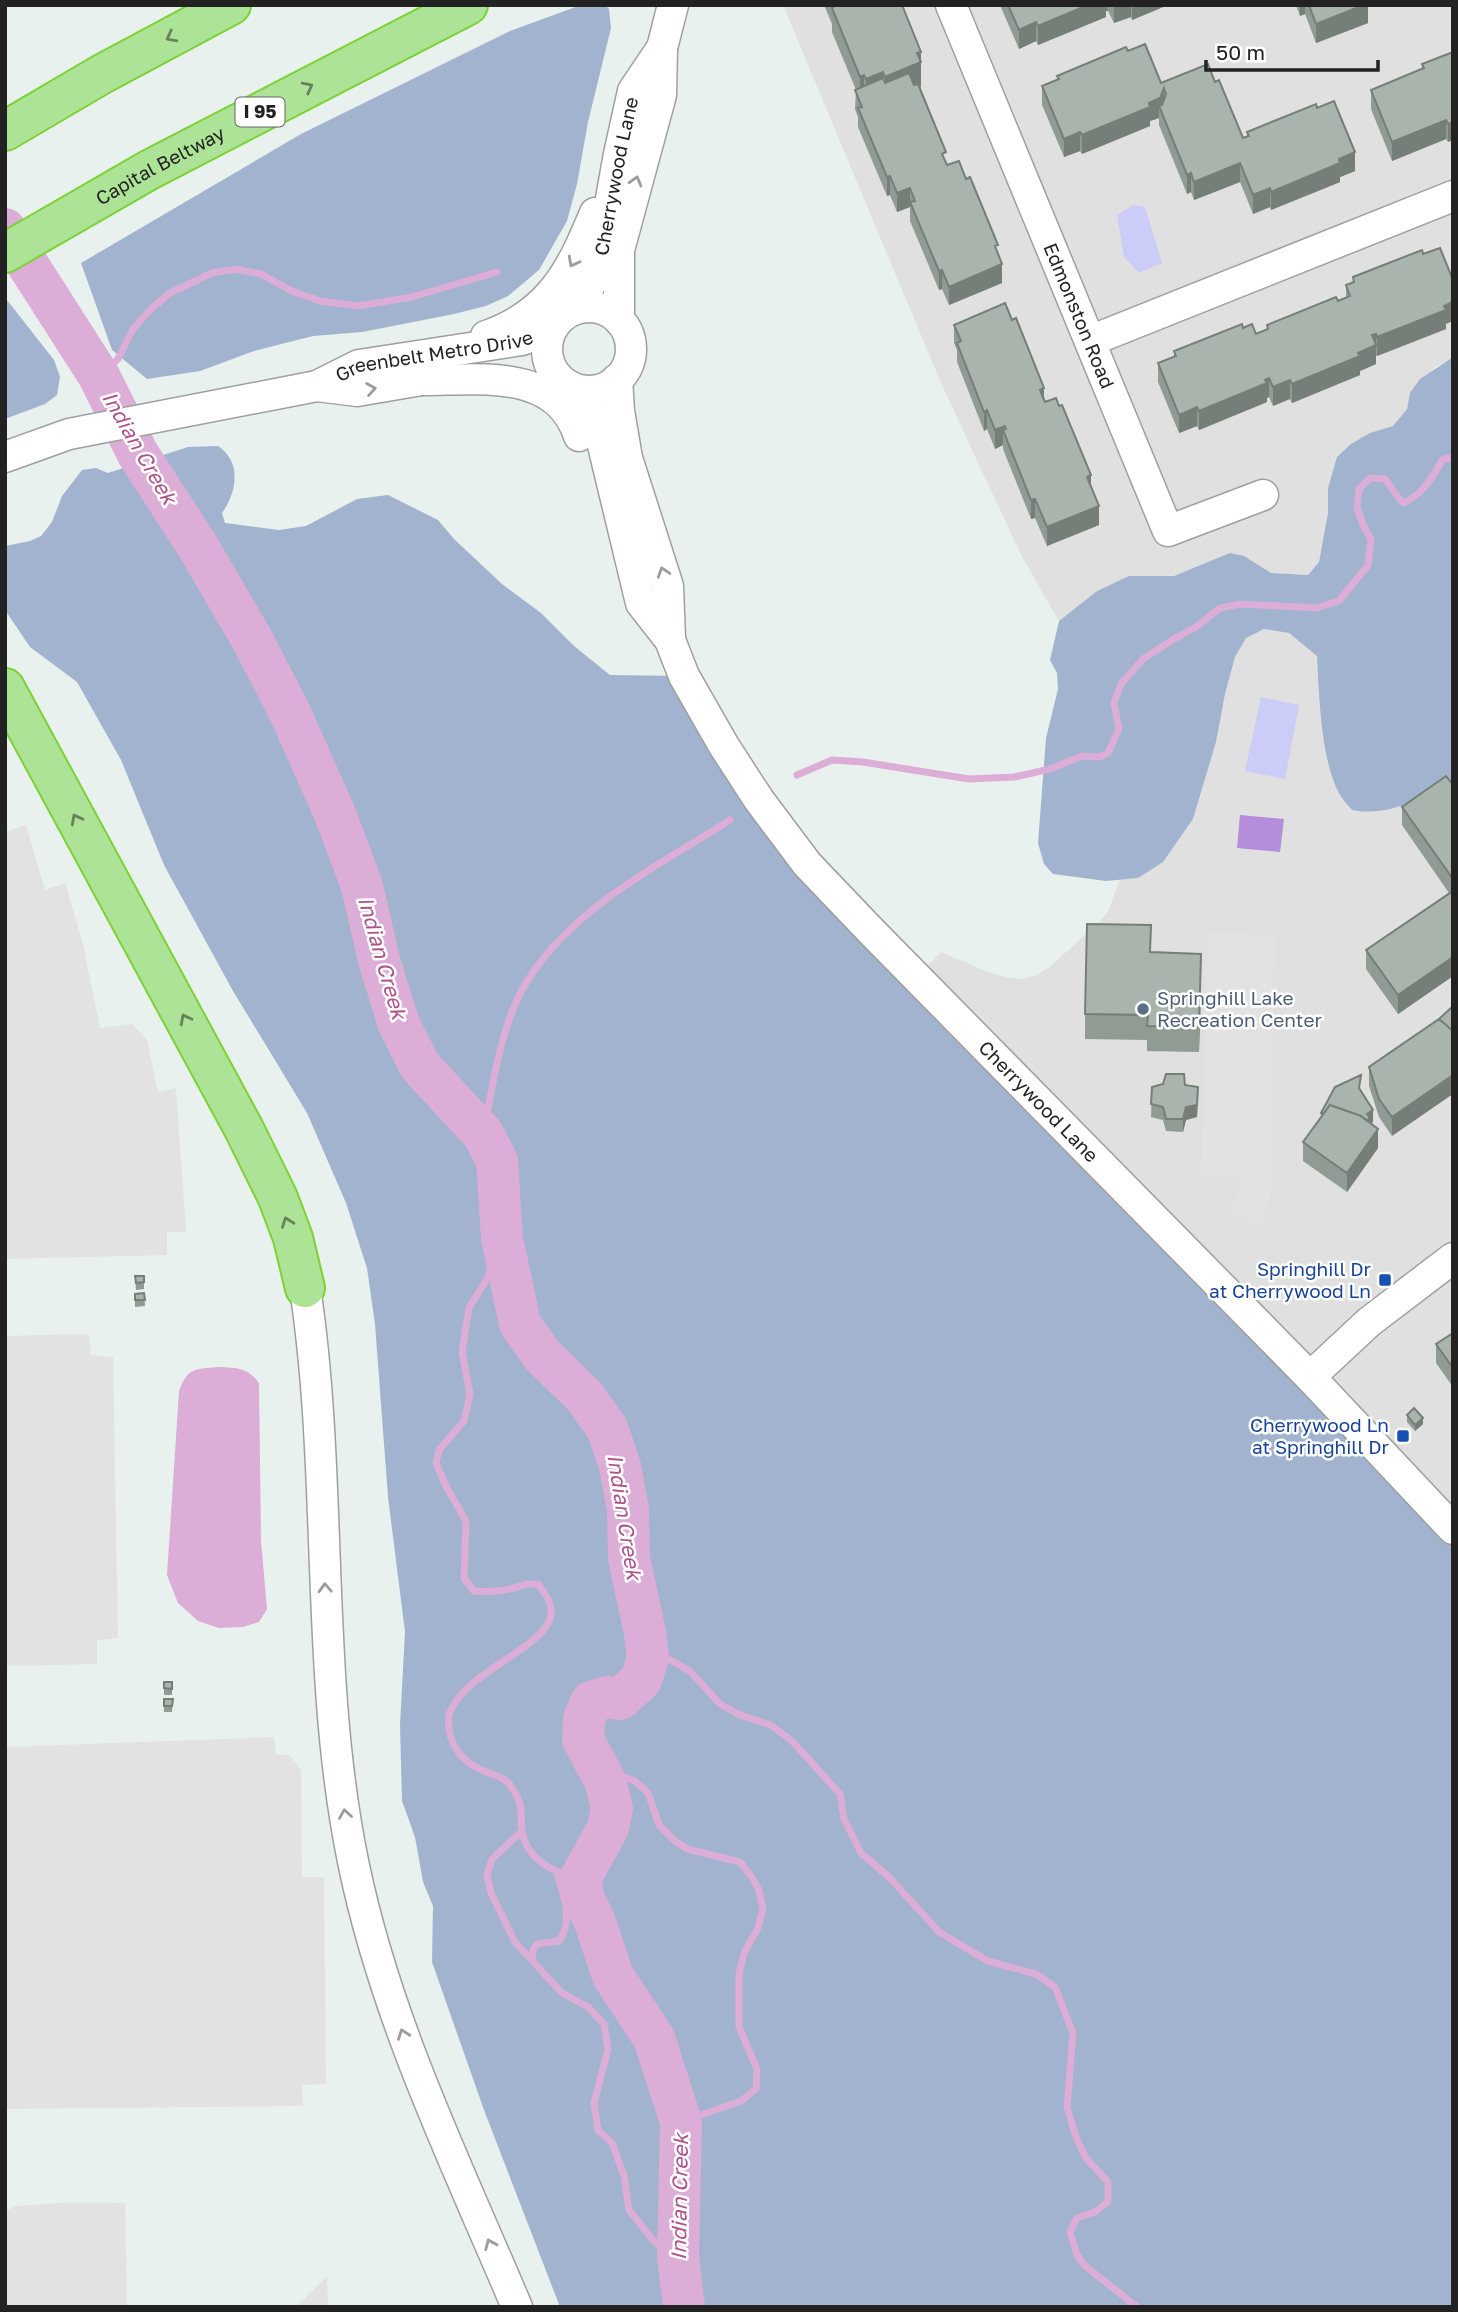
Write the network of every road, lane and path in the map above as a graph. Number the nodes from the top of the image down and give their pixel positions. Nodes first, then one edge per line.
1 (231, 5) edge
2 (468, 5) edge
3 (673, 5) edge
4 (951, 5) edge
5 (662, 48) junction
6 (5, 131) edge
7 (619, 154) junction
8 (1453, 196) edge
9 (5, 253) edge
10 (564, 318) junction
11 (619, 320) junction
12 (1090, 341) junction
13 (447, 350) junction
14 (562, 378) junction
15 (617, 379) junction
16 (425, 380) junction
17 (317, 386) junction
18 (5, 457) edge
19 (1263, 495) dead end
20 (625, 541) junction
21 (670, 640) junction
22 (5, 688) edge
23 (1453, 1258) edge
24 (305, 1288) joint
25 (1310, 1377) junction
26 (1453, 1529) edge
27 (517, 2307) edge

1 -> 6 highway
9 -> 2 highway, Capital Beltway / I 95
3 - 5 street, Cherrywood Lane
4 - 12 street, Edmonston Road
5 - 7 street, Cherrywood Lane
11 -> 5 street, Cherrywood Lane
7 - 10 street, Cherrywood Lane
7 -> 13 street
8 - 12 street
10 - 11 street
10 - 13 street, Greenbelt Metro Drive
10 - 14 street
11 - 15 street
12 - 19 street, Edmonston Road
13 - 17 street, Greenbelt Metro Drive
14 - 15 street
14 - 16 street, Greenbelt Metro Drive
14 - 20 street, Cherrywood Lane
21 -> 15 street, Cherrywood Lane
17 -> 16 street, Greenbelt Metro Drive
16 - 20 street
17 - 18 street, Greenbelt Metro Drive
20 - 21 street, Cherrywood Lane
21 - 25 street, Cherrywood Lane
24 -> 22 highway
23 - 25 street
27 -> 24 street
25 - 26 street, Cherrywood Lane

